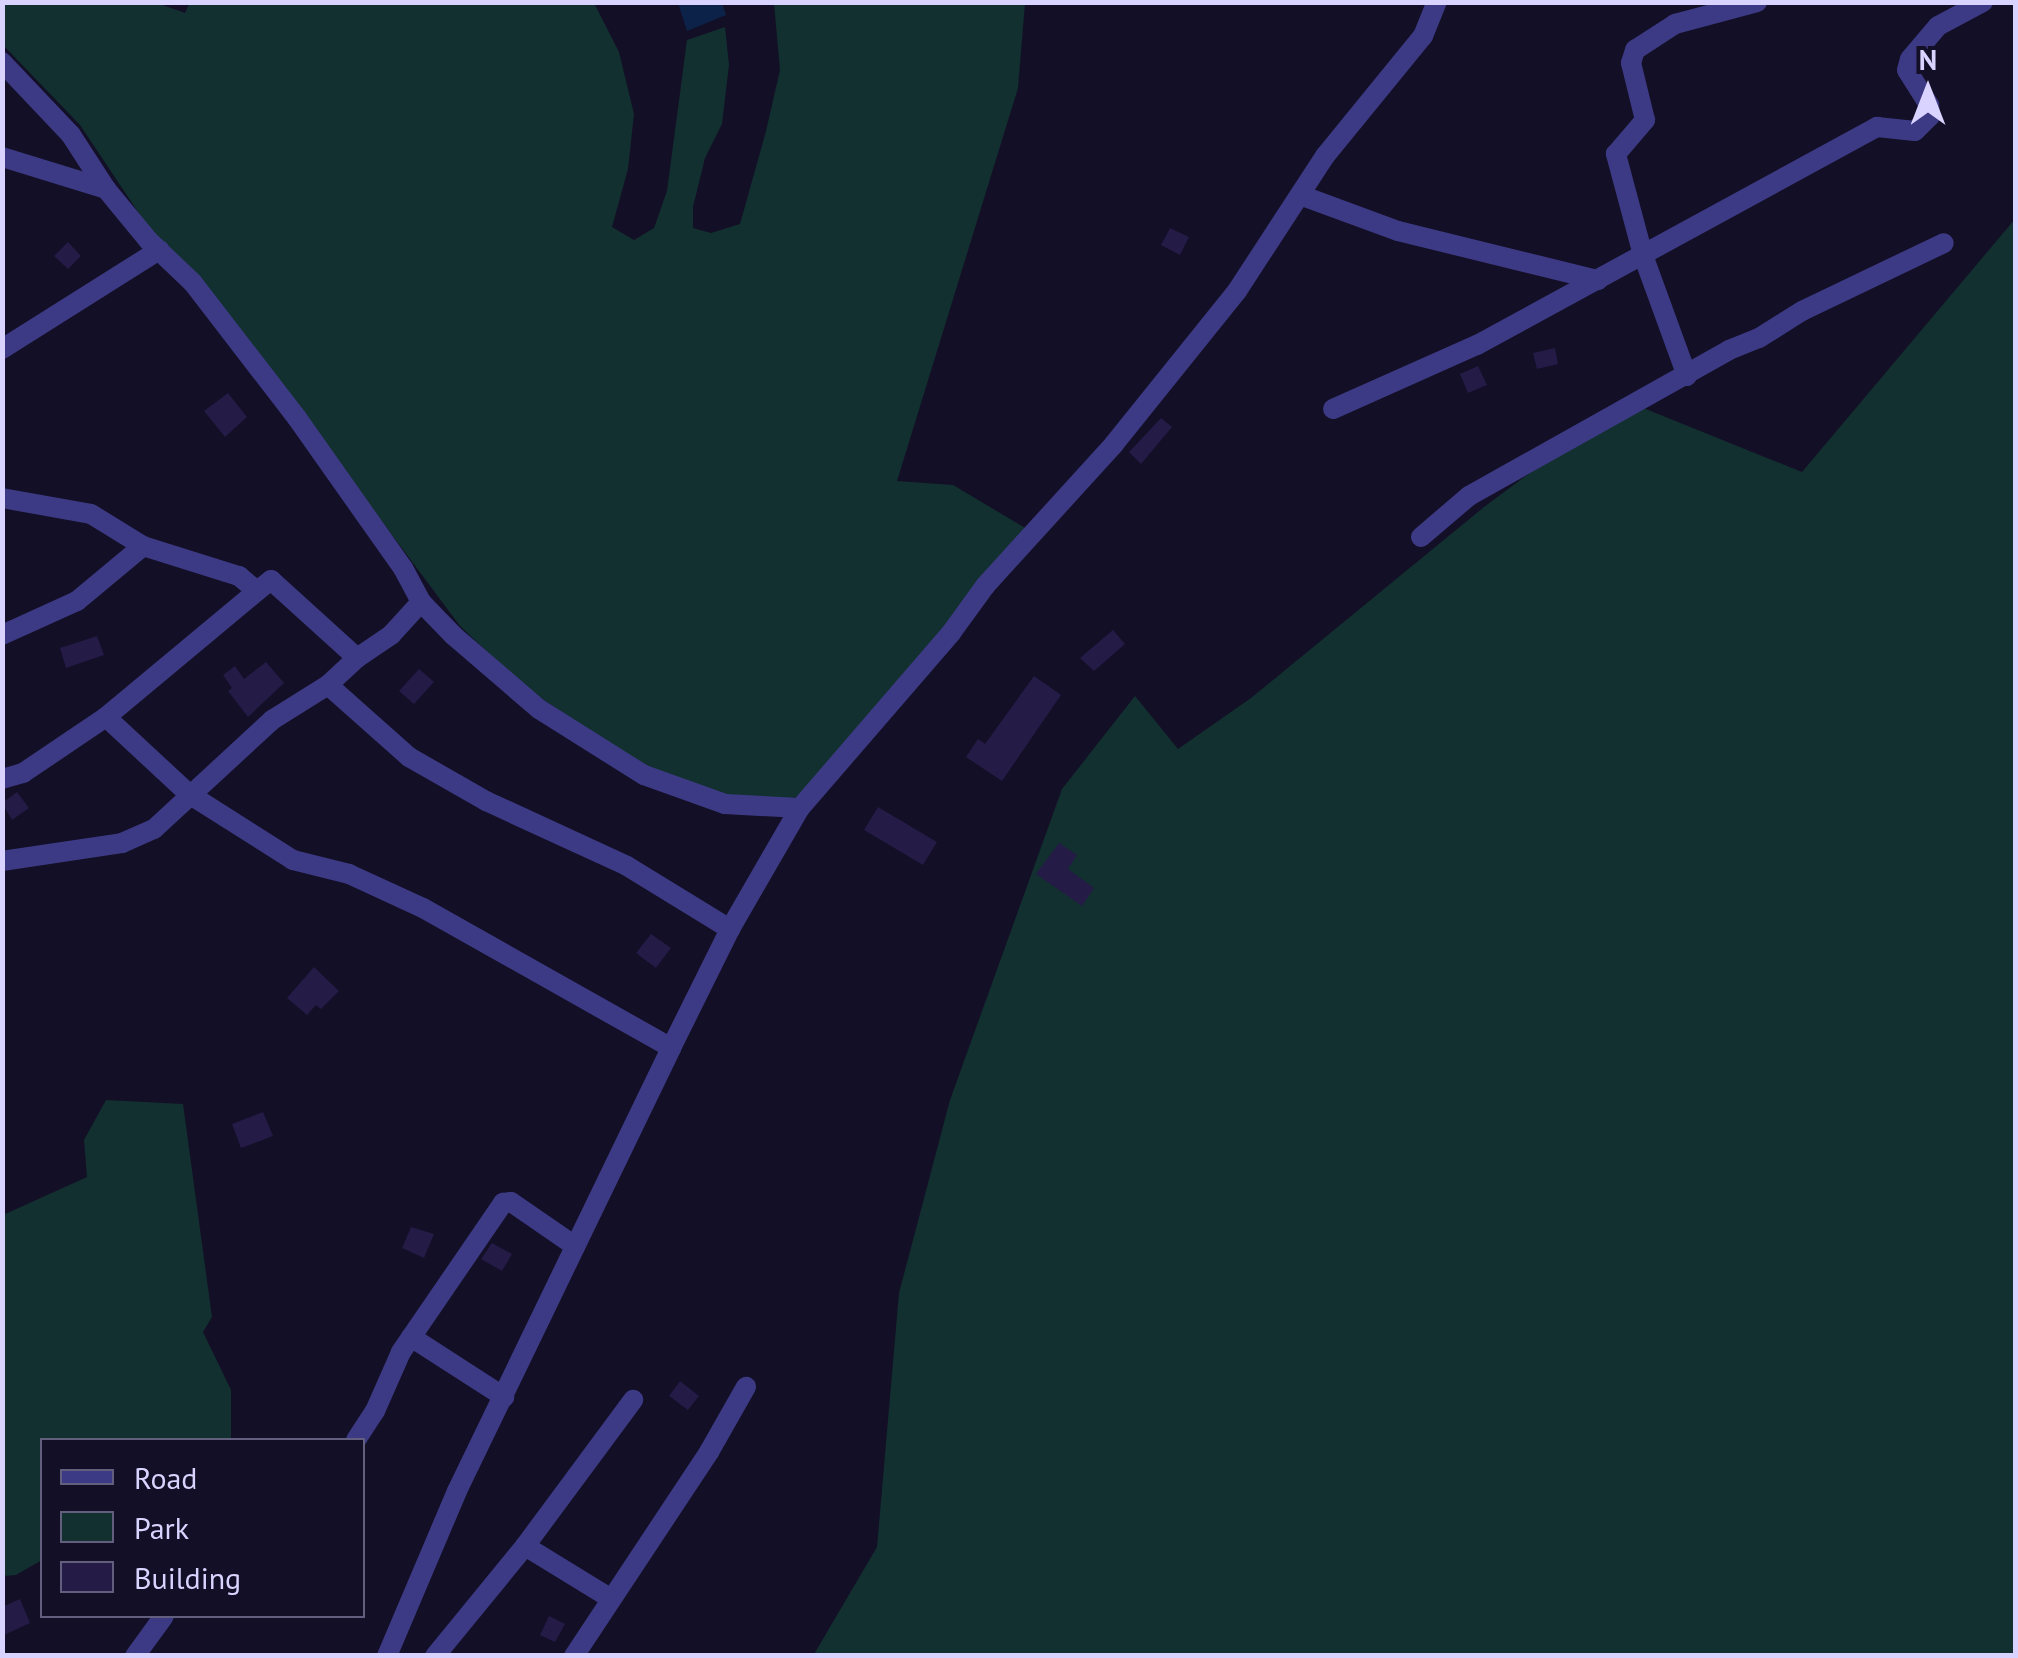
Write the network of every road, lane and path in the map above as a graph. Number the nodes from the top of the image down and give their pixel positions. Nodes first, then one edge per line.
1 (1437, 2) edge
2 (1757, 2) edge
3 (1982, 2) edge
4 (2, 62) edge
5 (2, 157) edge
6 (106, 188) junction
7 (1300, 195) junction
8 (1944, 243) dead end
9 (159, 250) junction
10 (1643, 255) junction
11 (1598, 280) junction
12 (2, 349) edge
13 (1687, 376) junction
14 (1334, 409) dead end
15 (2, 498) edge
16 (1421, 537) dead end
17 (143, 546) junction
18 (256, 591) junction
19 (420, 602) junction
20 (2, 635) edge
21 (358, 658) junction
22 (328, 685) junction
23 (106, 717) junction
24 (2, 779) edge
25 (189, 794) junction
26 (800, 808) junction
27 (2, 860) edge
28 (730, 930) junction
29 (671, 1048) junction
30 (575, 1246) junction
31 (411, 1337) junction
32 (746, 1387) dead end
33 (504, 1397) junction
34 (633, 1400) dead end
35 (357, 1438) edge
36 (525, 1546) junction
37 (610, 1598) junction
38 (163, 1618) edge
39 (135, 1656) edge
40 (386, 1656) edge
41 (435, 1656) edge
42 (574, 1656) edge

1 - 7 street
2 - 10 street
3 - 10 street
4 - 6 street
5 - 6 street
6 - 9 street
7 - 11 street
7 - 26 street
8 - 13 street
9 - 12 street
9 - 19 street
10 - 11 street
10 - 13 street
11 - 14 street
13 - 16 street
15 - 17 street
17 - 18 street
17 - 20 street
18 - 21 street
18 - 23 street
19 - 21 street
19 - 26 street
21 - 22 street
22 - 25 street
22 - 28 street
23 - 24 street
23 - 25 street
25 - 27 street
25 - 29 street
26 - 28 street
28 - 29 street
29 - 30 street
30 - 31 street
30 - 33 street
31 - 33 street
31 - 35 street
32 - 37 street
33 - 40 street
34 - 36 street
36 - 37 street
36 - 41 street
37 - 42 street
38 - 39 street

